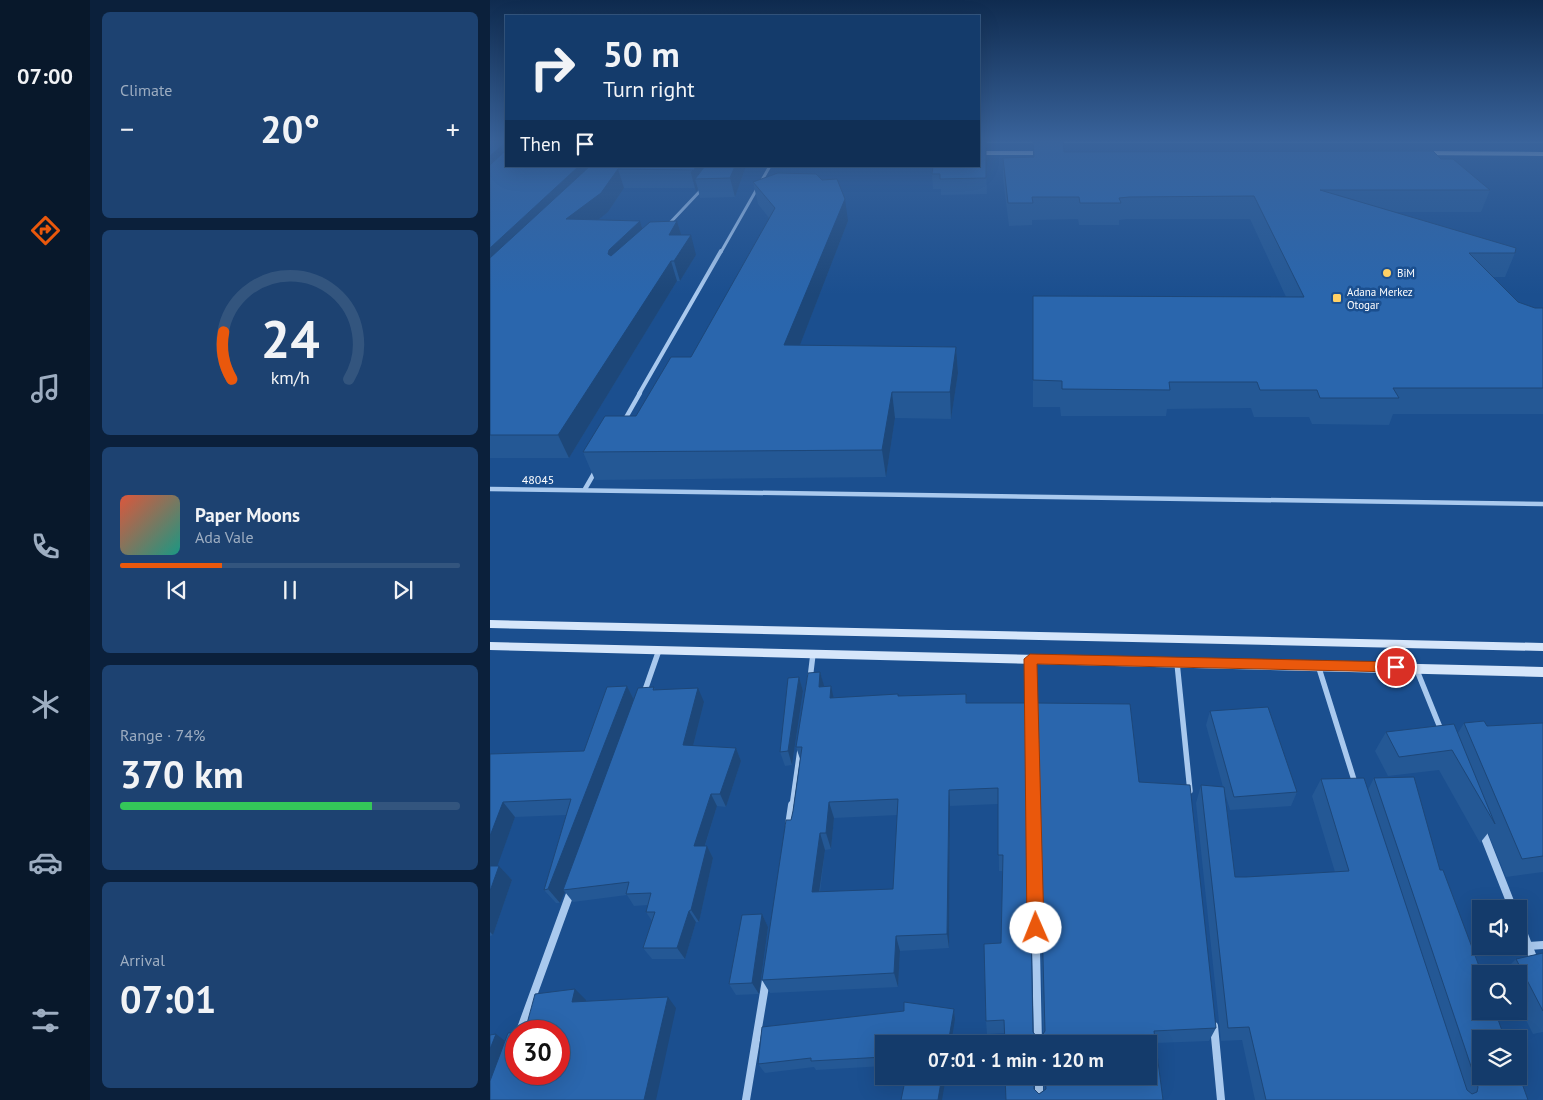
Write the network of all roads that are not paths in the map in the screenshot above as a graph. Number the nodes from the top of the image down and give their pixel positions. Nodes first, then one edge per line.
1 (700, 191) edge
2 (756, 191) edge
3 (665, 227) edge
4 (619, 430) edge
5 (600, 464) edge
6 (490, 489) edge
7 (585, 489) junction
8 (1543, 504) edge
9 (490, 624) edge
10 (490, 646) edge
11 (1543, 647) edge
12 (659, 650) junction
13 (813, 654) junction
14 (1030, 659) junction
15 (1177, 662) junction
16 (1318, 665) junction
17 (1415, 668) junction
18 (1543, 672) edge
19 (809, 683) edge
20 (642, 696) edge
21 (1444, 739) edge
22 (801, 742) edge
23 (1357, 788) edge
24 (1190, 798) edge
25 (1481, 828) dead end
26 (788, 830) edge
27 (574, 882) edge
28 (1510, 900) edge
29 (1527, 941) edge
30 (1543, 945) edge
31 (1529, 946) junction
32 (1536, 964) edge
33 (768, 968) edge
34 (524, 1020) edge
35 (1213, 1022) edge
36 (1038, 1035) edge
37 (1038, 1085) edge
38 (746, 1100) edge
39 (1039, 1100) edge
40 (1221, 1100) edge

1 - 3 street
2 - 4 street
5 - 7 street
6 - 7 street, 48045
7 - 8 street, 48045
9 - 11 main road
10 - 12 main road
12 - 13 main road
12 - 20 street
13 - 14 main road
13 - 19 street
14 - 15 main road
14 - 36 street
15 - 16 main road
15 - 24 street
16 - 17 main road
16 - 23 street
17 - 18 main road
17 - 21 street
22 - 26 street
25 - 28 street
27 - 34 street
29 - 31 street
30 - 31 street
31 - 32 street
33 - 38 street
35 - 40 street
37 - 39 street

